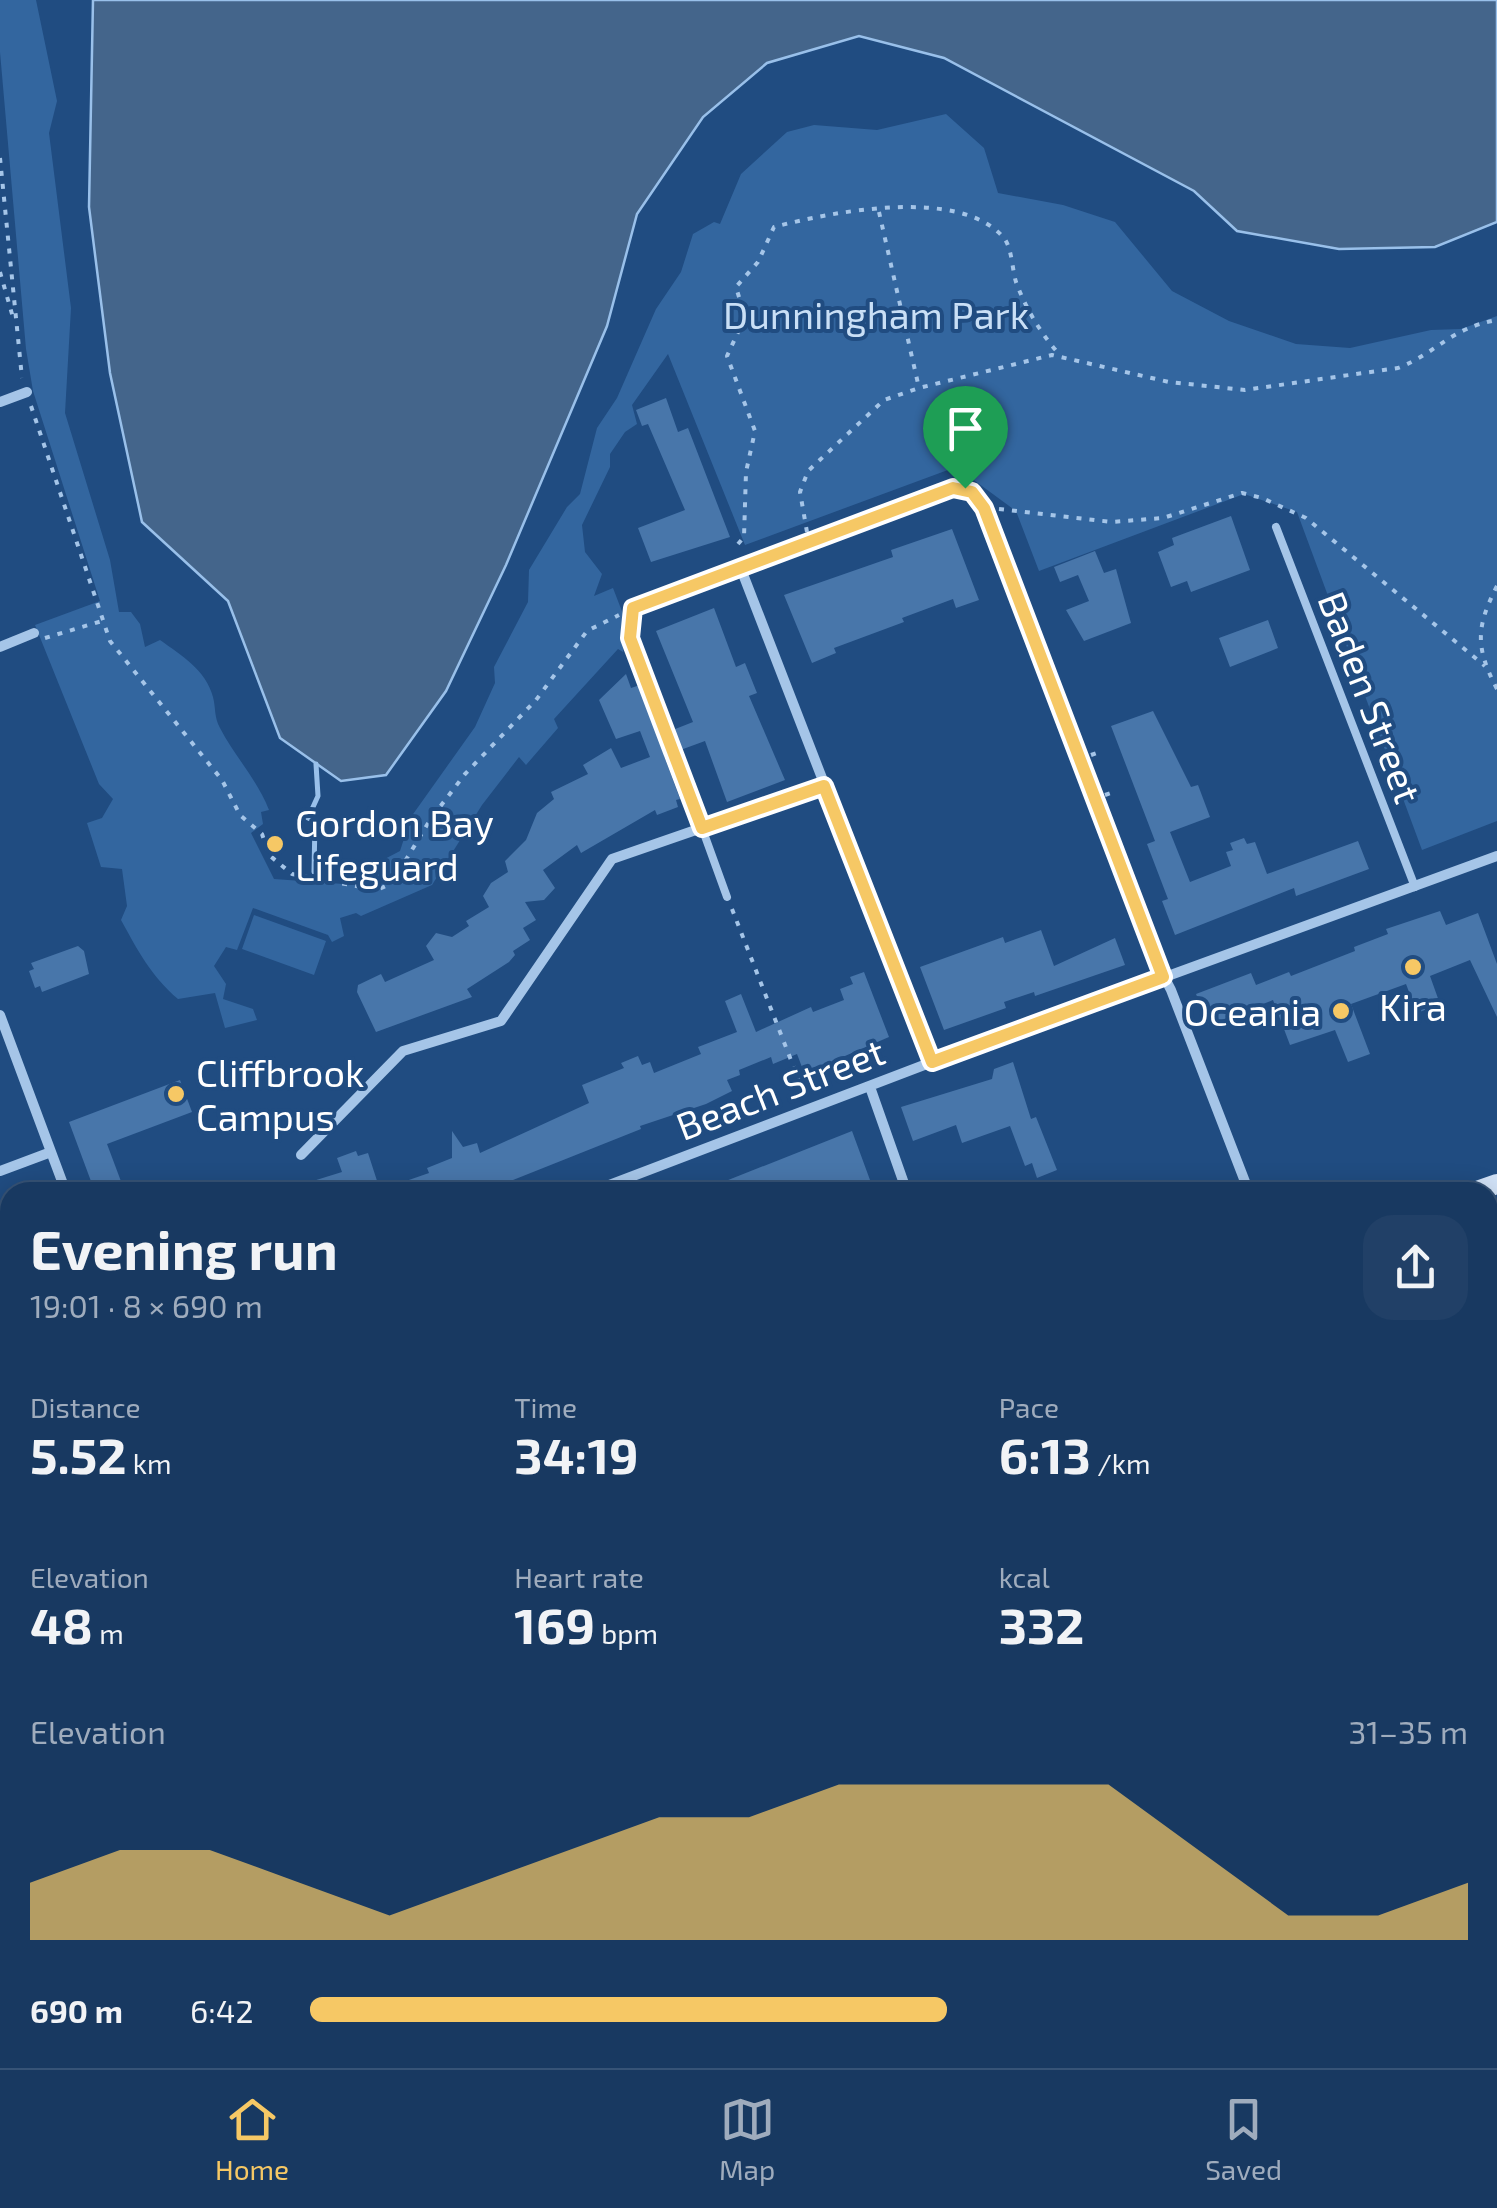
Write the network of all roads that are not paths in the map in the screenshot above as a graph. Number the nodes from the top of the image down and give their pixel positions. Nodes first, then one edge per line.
1 (26, 392) road end
2 (0, 402) edge
3 (1276, 527) dead end
4 (741, 569) junction
5 (630, 609) road end
6 (34, 633) dead end
7 (0, 647) edge
8 (824, 786) junction
9 (702, 828) junction
10 (1497, 856) edge
11 (1414, 887) junction
12 (727, 897) road end
13 (1163, 977) junction
14 (0, 1015) edge
15 (932, 1062) junction
16 (870, 1086) junction
17 (51, 1152) junction
18 (301, 1155) dead end
19 (0, 1171) edge
20 (62, 1182) edge
21 (617, 1182) edge
22 (904, 1182) edge
23 (1245, 1182) edge
24 (0, 1753) edge
25 (0, 1766) edge

1 - 2 street
3 - 11 lane, Baden Street
4 - 5 street
4 - 8 street
4 - 13 street
6 - 7 street
8 - 9 street
8 - 15 street
9 - 12 lane
9 - 18 street
10 - 11 street, Beach Street
11 - 13 street, Beach Street
13 - 15 street, Beach Street
13 - 23 street
14 - 17 street
15 - 16 street, Beach Street
16 - 21 street, Beach Street
16 - 22 street
17 - 19 street
17 - 20 street
24 - 25 main road

